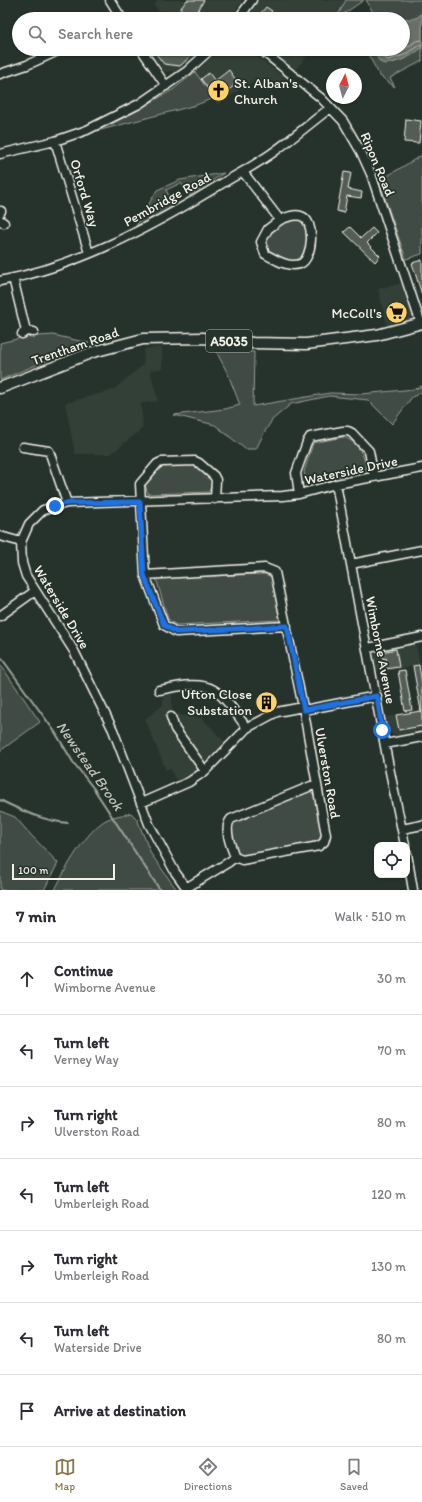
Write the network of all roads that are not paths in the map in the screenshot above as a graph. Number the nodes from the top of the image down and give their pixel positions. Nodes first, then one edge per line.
1 (110, 0) edge
2 (252, 0) edge
3 (115, 12) edge
4 (243, 12) edge
5 (47, 56) edge
6 (146, 56) edge
7 (203, 56) edge
8 (269, 56) edge
9 (0, 74) edge
10 (166, 86) junction
11 (330, 108) junction
12 (55, 141) junction
13 (0, 154) edge
14 (243, 172) junction
15 (280, 220) junction
16 (89, 253) junction
17 (13, 278) junction
18 (0, 281) edge
19 (422, 324) edge
20 (27, 332) dead end
21 (0, 388) edge
22 (23, 447) dead end
23 (422, 468) edge
24 (374, 477) junction
25 (336, 484) junction
26 (298, 494) junction
27 (215, 499) junction
28 (140, 502) junction
29 (67, 503) junction
30 (0, 536) edge
31 (21, 542) junction
32 (422, 550) edge
33 (352, 564) junction
34 (144, 575) junction
35 (34, 591) junction
36 (0, 616) edge
37 (287, 626) junction
38 (422, 637) edge
39 (368, 648) junction
40 (159, 690) dead end
41 (377, 696) junction
42 (304, 709) junction
43 (171, 717) dead end
44 (247, 728) junction
45 (422, 737) edge
46 (385, 744) junction
47 (205, 771) junction
48 (316, 784) junction
49 (141, 803) junction
50 (422, 825) edge
51 (402, 829) junction
52 (404, 842) edge
53 (235, 857) junction
54 (410, 872) edge
55 (187, 889) edge
56 (413, 890) edge

1 - 3 street
2 - 4 street
5 - 9 street
6 - 10 street
7 - 10 street
8 - 11 street, Ripon Road
10 - 12 street
11 - 14 street, Pembridge Road
11 - 19 street, Ripon Road
12 - 13 street
12 - 16 street, Orford Way
14 - 15 street
14 - 16 street, Pembridge Road
15 - 15 street
16 - 17 street, Pembridge Road
17 - 18 street, Pembridge Road
17 - 20 street
19 - 21 main road, Trentham Road / A5035
22 - 29 street
23 - 24 street, Waterside Drive
24 - 25 street, Waterside Drive
24 - 26 street
25 - 26 street, Waterside Drive
25 - 33 street, Wimborne Avenue
26 - 27 street, Waterside Drive
27 - 28 street, Waterside Drive
27 - 28 street
28 - 29 street, Waterside Drive
28 - 34 street
29 - 31 street, Waterside Drive
30 - 31 street
31 - 35 street, Waterside Drive
32 - 33 street
33 - 39 street, Wimborne Avenue
34 - 37 street
34 - 37 street, Ulverston Road
35 - 36 street
35 - 49 street, Waterside Drive
37 - 42 street, Ulverston Road
38 - 39 street
39 - 41 street, Wimborne Avenue
40 - 44 street
41 - 42 street
41 - 46 street, Wimborne Avenue
42 - 44 street
42 - 48 street, Ulverston Road
43 - 47 street
44 - 47 street
45 - 46 street
46 - 51 street, Wimborne Avenue
47 - 49 street
48 - 53 street
48 - 53 street, Ulverston Road
49 - 55 street, Waterside Drive
50 - 51 street
51 - 52 street, Wimborne Avenue
53 - 55 street
54 - 56 street

